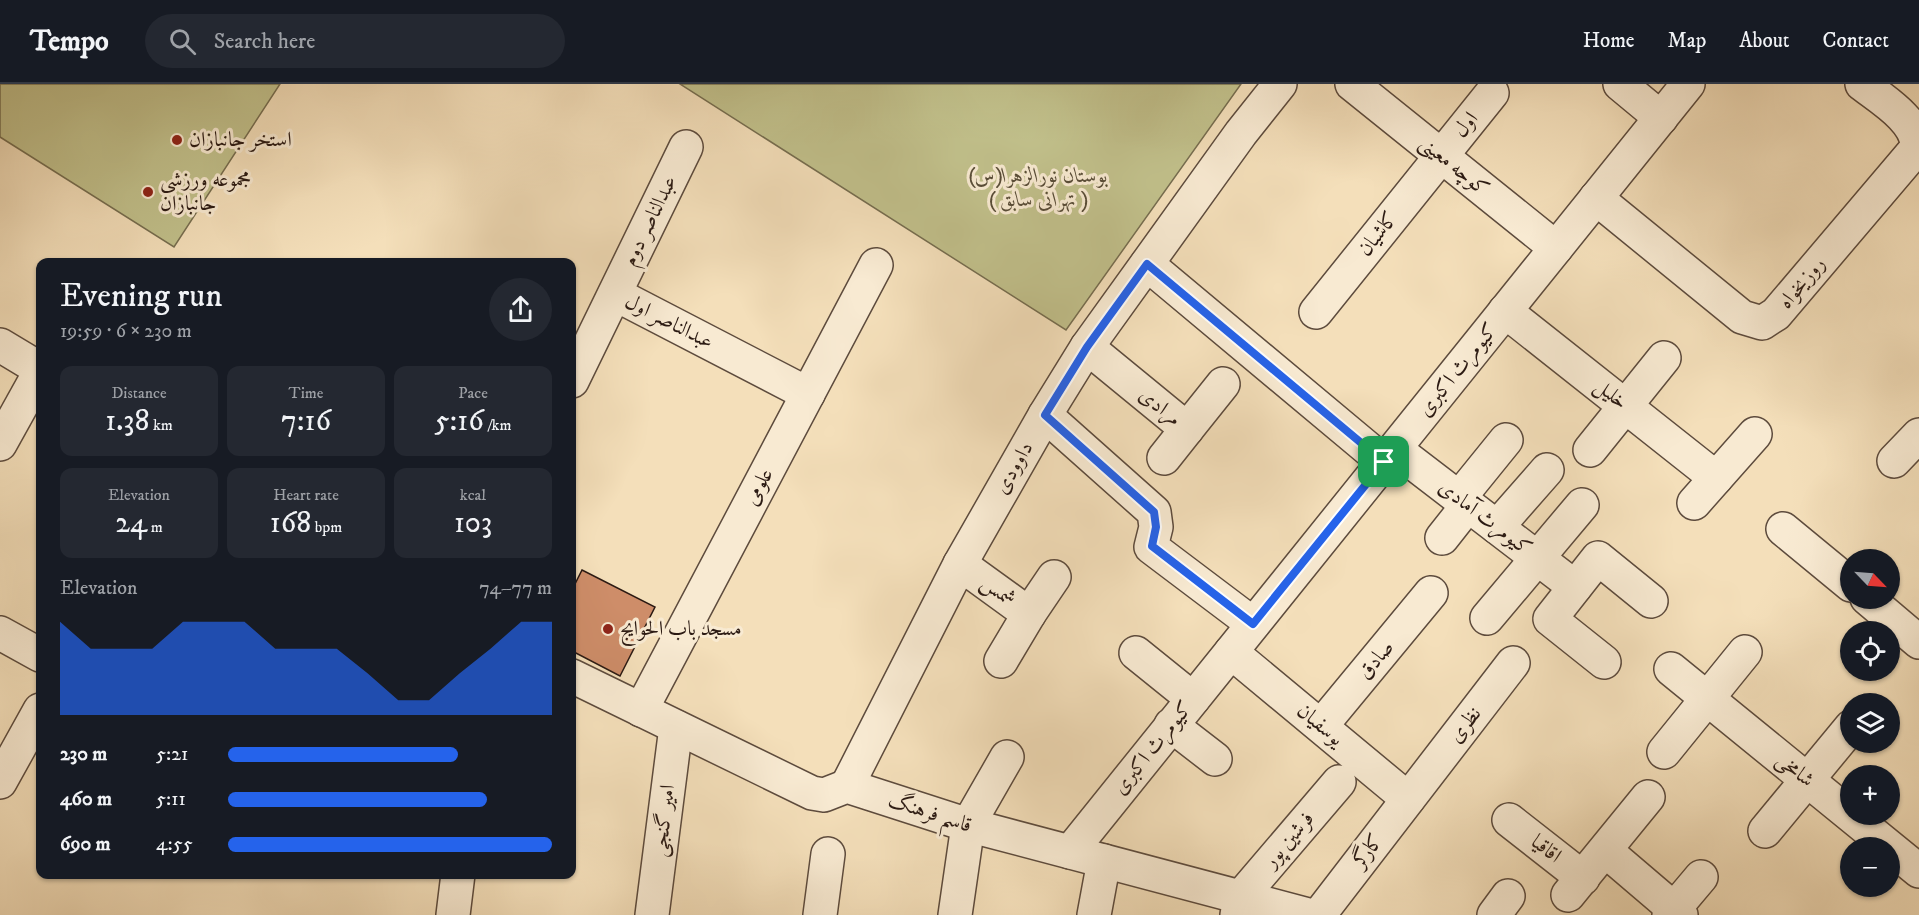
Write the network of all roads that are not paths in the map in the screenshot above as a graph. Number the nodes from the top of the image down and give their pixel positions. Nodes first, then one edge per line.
1 (1280, 84) edge
2 (1352, 84) edge
3 (1620, 84) edge
4 (1688, 84) edge
5 (1862, 84) edge
6 (1492, 93) dead end
7 (1661, 118) junction
8 (686, 147) dead end
9 (1441, 156) junction
10 (1596, 198) junction
11 (1556, 248) junction
12 (1147, 264) junction
13 (876, 265) dead end
14 (615, 294) junction
15 (1505, 311) junction
16 (1316, 312) dead end
17 (0, 345) edge
18 (1087, 347) junction
19 (1664, 358) dead end
20 (36, 368) edge
21 (576, 373) edge
22 (36, 377) edge
23 (1223, 384) dead end
24 (808, 394) junction
25 (1625, 406) junction
26 (1045, 415) junction
27 (1187, 429) junction
28 (1755, 434) dead end
29 (1919, 435) edge
30 (1506, 441) dead end
31 (0, 444) edge
32 (1590, 450) dead end
33 (1389, 455) junction
34 (1164, 458) dead end
35 (1894, 461) dead end
36 (1547, 470) dead end
37 (1716, 478) junction
38 (1464, 502) junction
39 (1694, 503) dead end
40 (1582, 505) dead end
41 (1497, 527) junction
42 (1783, 528) dead end
43 (1442, 538) dead end
44 (1538, 558) junction
45 (960, 564) junction
46 (1840, 576) edge
47 (1053, 577) dead end
48 (1575, 587) junction
49 (1431, 593) dead end
50 (1652, 601) dead end
51 (1880, 609) edge
52 (1029, 614) junction
53 (1487, 618) dead end
54 (1253, 624) junction
55 (0, 633) edge
56 (1919, 642) edge
57 (1231, 652) junction
58 (1744, 652) dead end
59 (36, 653) edge
60 (1136, 653) dead end
61 (1000, 661) dead end
62 (1604, 662) dead end
63 (1513, 663) dead end
64 (1671, 669) dead end
65 (576, 678) edge
66 (1193, 699) junction
67 (1709, 700) junction
68 (641, 710) junction
69 (36, 717) edge
70 (1172, 725) junction
71 (1321, 726) junction
72 (676, 727) junction
73 (1840, 741) edge
74 (1665, 752) dead end
75 (1007, 757) dead end
76 (1215, 759) dead end
77 (1808, 780) junction
78 (0, 782) edge
79 (1339, 782) dead end
80 (847, 786) junction
81 (1412, 793) junction
82 (1648, 797) dead end
83 (1509, 820) dead end
84 (968, 825) junction
85 (1765, 831) dead end
86 (1606, 851) junction
87 (1070, 852) junction
88 (828, 854) dead end
89 (1104, 861) junction
90 (1919, 871) edge
91 (1701, 877) dead end
92 (457, 879) edge
93 (1238, 907) edge
94 (1674, 913) edge
95 (453, 915) edge
96 (652, 915) edge
97 (820, 915) edge
98 (955, 915) edge
99 (1095, 915) edge
100 (1308, 915) edge
101 (1319, 915) edge

1 - 12 street, داوودی
2 - 9 street, کوچه معینی
3 - 7 street
4 - 7 street, کیومرث اکبری
5 - 10 street, روزیخواه
6 - 9 street, اول
7 - 10 street, کیومرث اکبری
8 - 14 street, عبدالناصر دوم
9 - 11 street, کوچه معینی
9 - 16 street, کاشیان
10 - 11 street, کیومرث اکبری
11 - 15 street, کیومرث اکبری
12 - 18 street, داوودی
12 - 33 street, کیومرث آمادی
13 - 24 street, علومی
14 - 21 street, عبدالناصر اول
14 - 24 street, عبدالناصر اول
15 - 25 street, خلیل
15 - 33 street, کیومرث اکبری
17 - 20 street
18 - 26 street, داوودی
18 - 27 street, مرادی
19 - 25 street
22 - 31 street
23 - 27 street, مرادی
24 - 68 street, علومی
25 - 32 street
25 - 37 street, خلیل
26 - 45 street, داوودی
26 - 54 street
27 - 34 street
28 - 37 street
29 - 35 street
30 - 38 street
33 - 38 street, کیومرث آمادی
33 - 54 street, کیومرث اکبری
36 - 41 street
37 - 39 street
38 - 41 street, کیومرث آمادی
38 - 43 street
40 - 44 street
41 - 44 street, کیومرث آمادی
42 - 46 street
44 - 48 street, کیومرث آمادی
44 - 53 street
45 - 52 street, شمس
45 - 80 street, داوودی
47 - 52 street, شمس
48 - 50 street
48 - 62 street
49 - 71 street, صادق
51 - 56 street
52 - 61 street
54 - 57 street, کیومرث اکبری
55 - 59 street
57 - 66 street, کیومرث اکبری
57 - 71 street, یوسفیان
58 - 67 street
60 - 66 street
63 - 81 street, نظری
64 - 67 street, شامخی
65 - 68 street
66 - 70 street, کیومرث اکبری
67 - 74 street
67 - 77 street, شامخی
68 - 72 street
69 - 78 street
70 - 76 street
70 - 87 street, کیومرث اکبری
71 - 81 street, یوسفیان
72 - 80 street
72 - 96 street, امیر گنجی
73 - 77 street
75 - 84 street
77 - 85 street
77 - 90 street, شامخی
79 - 93 street, فرشین پور
80 - 84 street, قاسم فرهنگ
81 - 101 street, کارگر
82 - 86 street
83 - 86 street, اقاقیا
84 - 87 street, قاسم فرهنگ
84 - 98 street
86 - 94 street
87 - 89 street, قاسم فرهنگ
88 - 97 street
89 - 93 street, قاسم فرهنگ
89 - 99 street
91 - 94 street
92 - 95 street
93 - 100 street, قاسم فرهنگ

